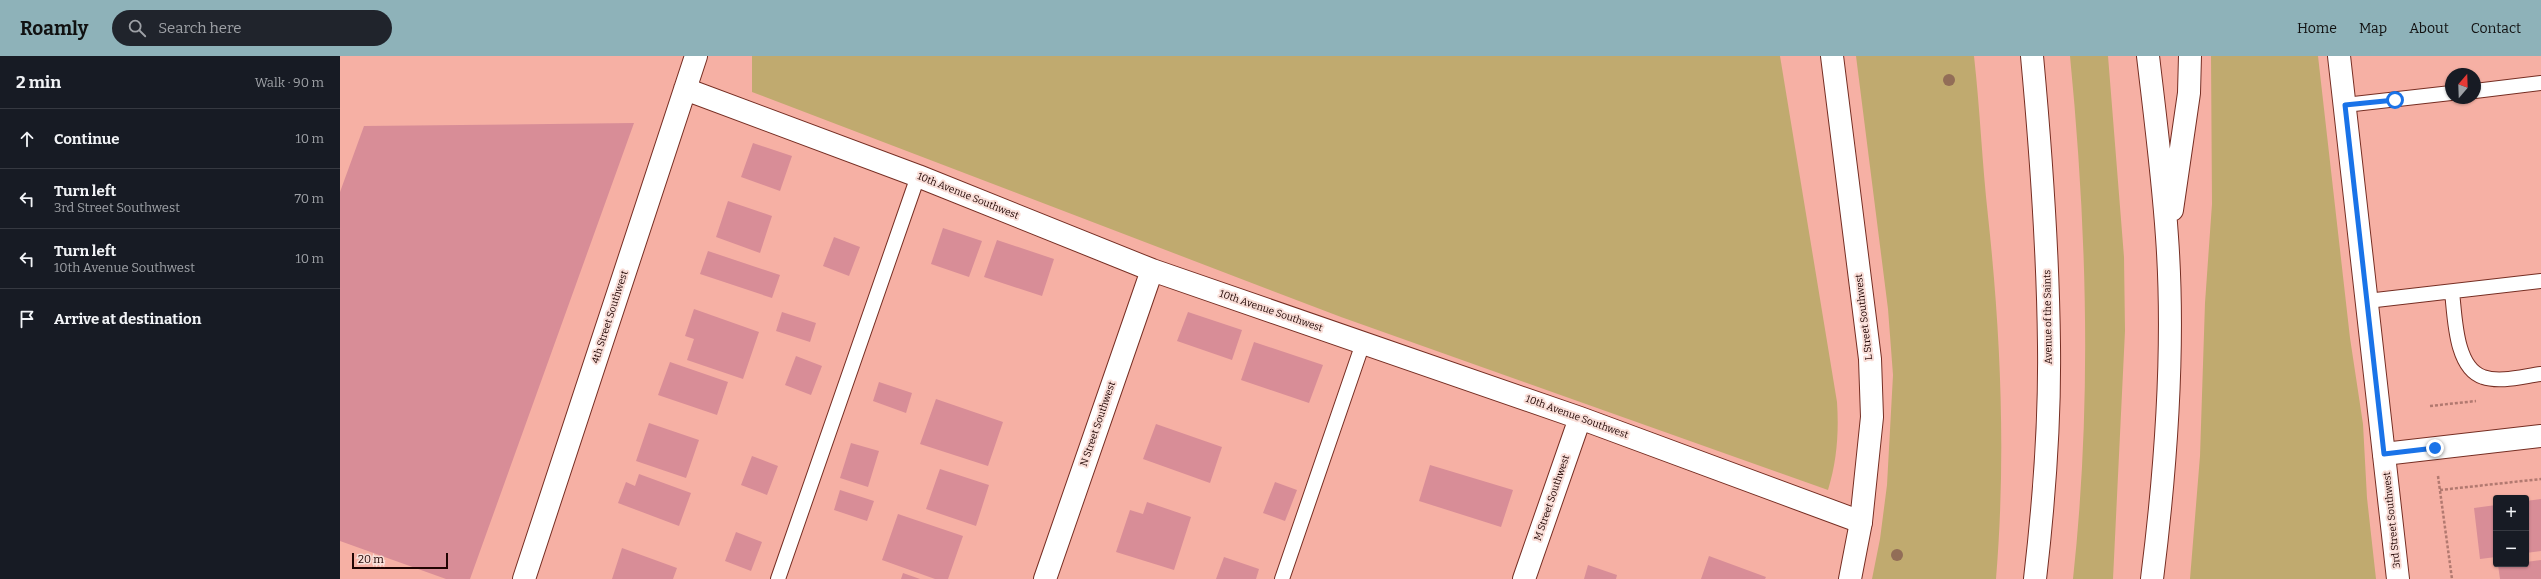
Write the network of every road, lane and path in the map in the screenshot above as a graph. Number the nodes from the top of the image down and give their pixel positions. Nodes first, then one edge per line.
1 (696, 56) edge
2 (1832, 56) edge
3 (2032, 56) edge
4 (2148, 56) edge
5 (2190, 56) edge
6 (2340, 56) edge
7 (2541, 83) edge
8 (684, 89) junction
9 (2481, 90) edge
10 (2445, 94) edge
11 (2345, 105) junction
12 (918, 176) junction
13 (2168, 206) junction
14 (1152, 270) junction
15 (2541, 281) edge
16 (2452, 292) junction
17 (2367, 301) junction
18 (1363, 343) junction
19 (2541, 374) edge
20 (1580, 418) junction
21 (2541, 436) edge
22 (2384, 454) junction
23 (2438, 473) dead end
24 (2541, 479) edge
25 (2440, 490) junction
26 (1861, 522) junction
27 (524, 579) edge
28 (778, 579) edge
29 (1045, 579) edge
30 (1282, 579) edge
31 (1524, 579) edge
32 (1850, 579) edge
33 (2036, 579) edge
34 (2152, 579) edge
35 (2398, 579) edge
36 (2452, 579) edge

1 - 8 main road, 4th Street Southwest
2 - 26 main road, L Street Southwest
3 - 33 main road, Avenue of the Saints
4 - 13 main road
5 - 13 main road
6 - 11 main road, 3rd Street Southwest
7 - 9 lane
8 - 12 main road, 10th Avenue Southwest
8 - 27 main road, 4th Street Southwest
10 - 11 lane
11 - 17 main road, 3rd Street Southwest
12 - 14 main road, 10th Avenue Southwest
12 - 28 lane
13 - 34 main road
14 - 18 main road, 10th Avenue Southwest
14 - 29 main road, N Street Southwest
15 - 16 lane
16 - 17 lane
16 - 19 lane
17 - 22 main road, 3rd Street Southwest
18 - 20 main road, 10th Avenue Southwest
18 - 30 lane
20 - 26 main road, 10th Avenue Southwest
20 - 31 main road, M Street Southwest
21 - 22 main road
22 - 35 main road, 3rd Street Southwest
23 - 25 path
24 - 25 path
25 - 36 path
26 - 32 main road, L Street Southwest

